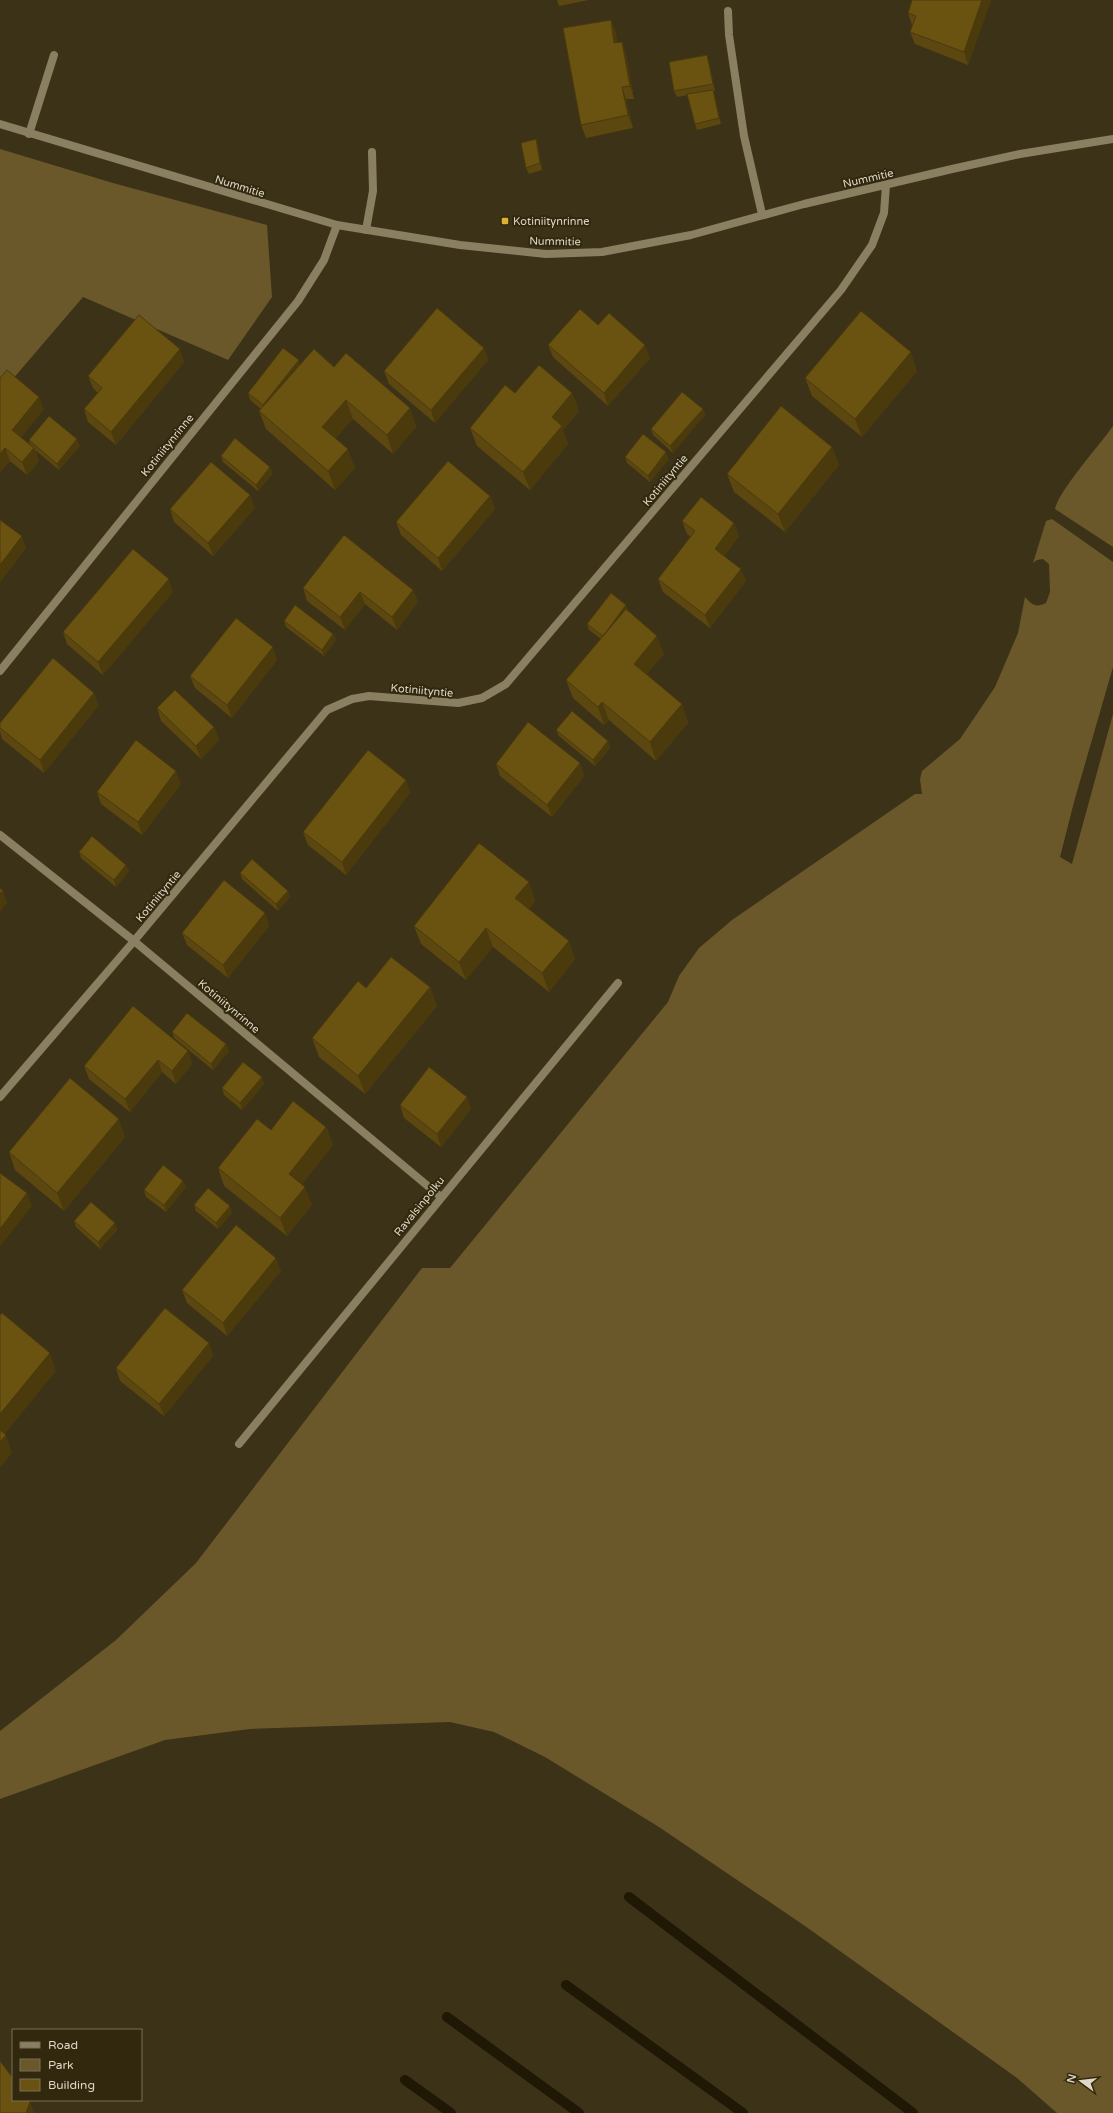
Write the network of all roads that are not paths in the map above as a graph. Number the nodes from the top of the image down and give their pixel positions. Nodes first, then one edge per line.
1 (728, 11) dead end
2 (54, 55) dead end
3 (0, 124) edge
4 (30, 134) junction
5 (1113, 139) edge
6 (372, 152) dead end
7 (886, 185) junction
8 (762, 214) junction
9 (337, 225) junction
10 (366, 230) junction
11 (0, 671) edge
12 (0, 835) edge
13 (134, 941) junction
14 (618, 983) dead end
15 (0, 1097) edge
16 (441, 1197) junction
17 (239, 1444) dead end

1 - 8 street
2 - 4 street
3 - 4 street, Nummitie
4 - 9 street, Nummitie
5 - 7 street, Nummitie
6 - 10 street
7 - 8 street, Nummitie
7 - 13 street, Kotiniityntie
8 - 10 street, Nummitie
9 - 10 street, Nummitie
9 - 11 street, Kotiniitynrinne
12 - 13 street, Kotiniitynrinne
13 - 15 street, Kotiniityntie
13 - 16 street, Kotiniitynrinne
14 - 16 street, Ravalsinpolku
16 - 17 street, Ravalsinpolku

